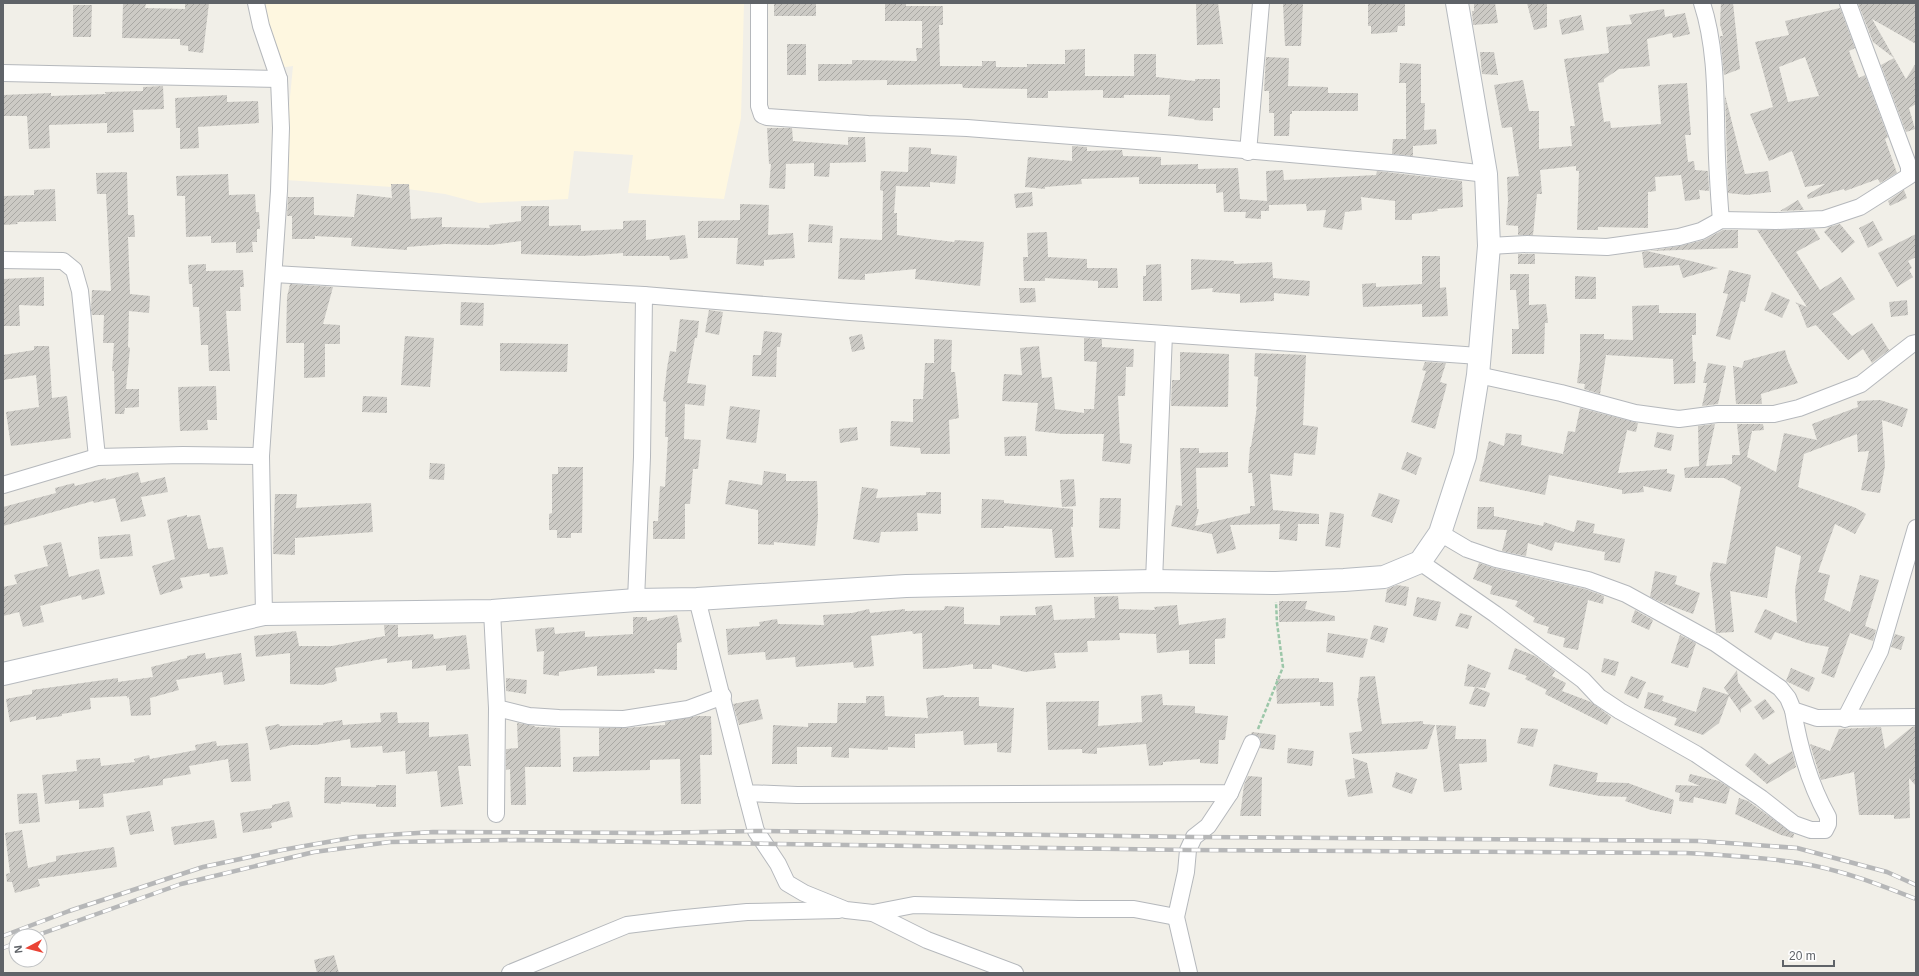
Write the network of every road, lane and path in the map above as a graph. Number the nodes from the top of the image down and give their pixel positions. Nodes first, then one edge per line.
1 (256, 3) edge
2 (759, 3) edge
3 (1261, 3) edge
4 (1457, 3) edge
5 (1702, 3) edge
6 (1848, 3) edge
7 (3, 73) edge
8 (279, 79) junction
9 (1248, 152) junction
10 (1486, 174) junction
11 (1721, 220) junction
12 (1488, 246) junction
13 (3, 260) edge
14 (274, 274) junction
15 (644, 295) junction
16 (1164, 334) junction
17 (1916, 343) edge
18 (1478, 365) junction
19 (261, 456) junction
20 (97, 457) junction
21 (3, 485) edge
22 (1916, 528) edge
23 (1440, 533) junction
24 (1420, 562) junction
25 (1154, 582) junction
26 (1276, 583) junction
27 (697, 599) junction
28 (636, 600) junction
29 (492, 611) junction
30 (264, 614) junction
31 (3, 674) edge
32 (723, 696) junction
33 (496, 708) junction
34 (1793, 710) junction
35 (1916, 717) edge
36 (1845, 719) junction
37 (1252, 742) joint
38 (746, 793) junction
39 (1230, 793) junction
40 (496, 814) dead end
41 (846, 910) junction
42 (873, 912) junction
43 (1176, 917) junction
44 (510, 973) edge
45 (1015, 973) edge
46 (1189, 973) edge

1 - 8 street
2 - 9 street
3 - 9 street
4 - 10 street
5 - 11 street
6 - 11 street
7 - 8 street
8 - 14 street
9 - 10 street
10 - 12 street
11 - 12 street
12 - 18 street
13 - 20 street
14 - 15 street
14 - 19 street
15 - 16 street
15 - 28 street
16 - 18 street
16 - 25 street
17 - 18 street
18 - 23 street
19 - 20 street
19 - 30 street
20 - 21 street
22 - 36 street
23 - 24 street
23 - 34 street
24 - 26 street
24 - 34 street
25 - 26 street
25 - 27 street
26 - 37 path
27 - 28 street
27 - 32 street
28 - 29 street
29 - 30 street
29 - 33 street
30 - 31 street
32 - 33 street
32 - 38 street
33 - 40 street
34 - 36 street
35 - 36 street
37 - 39 street
38 - 39 street
38 - 41 street
39 - 43 street
41 - 42 street
41 - 44 street
42 - 43 street
42 - 45 street
43 - 46 street

